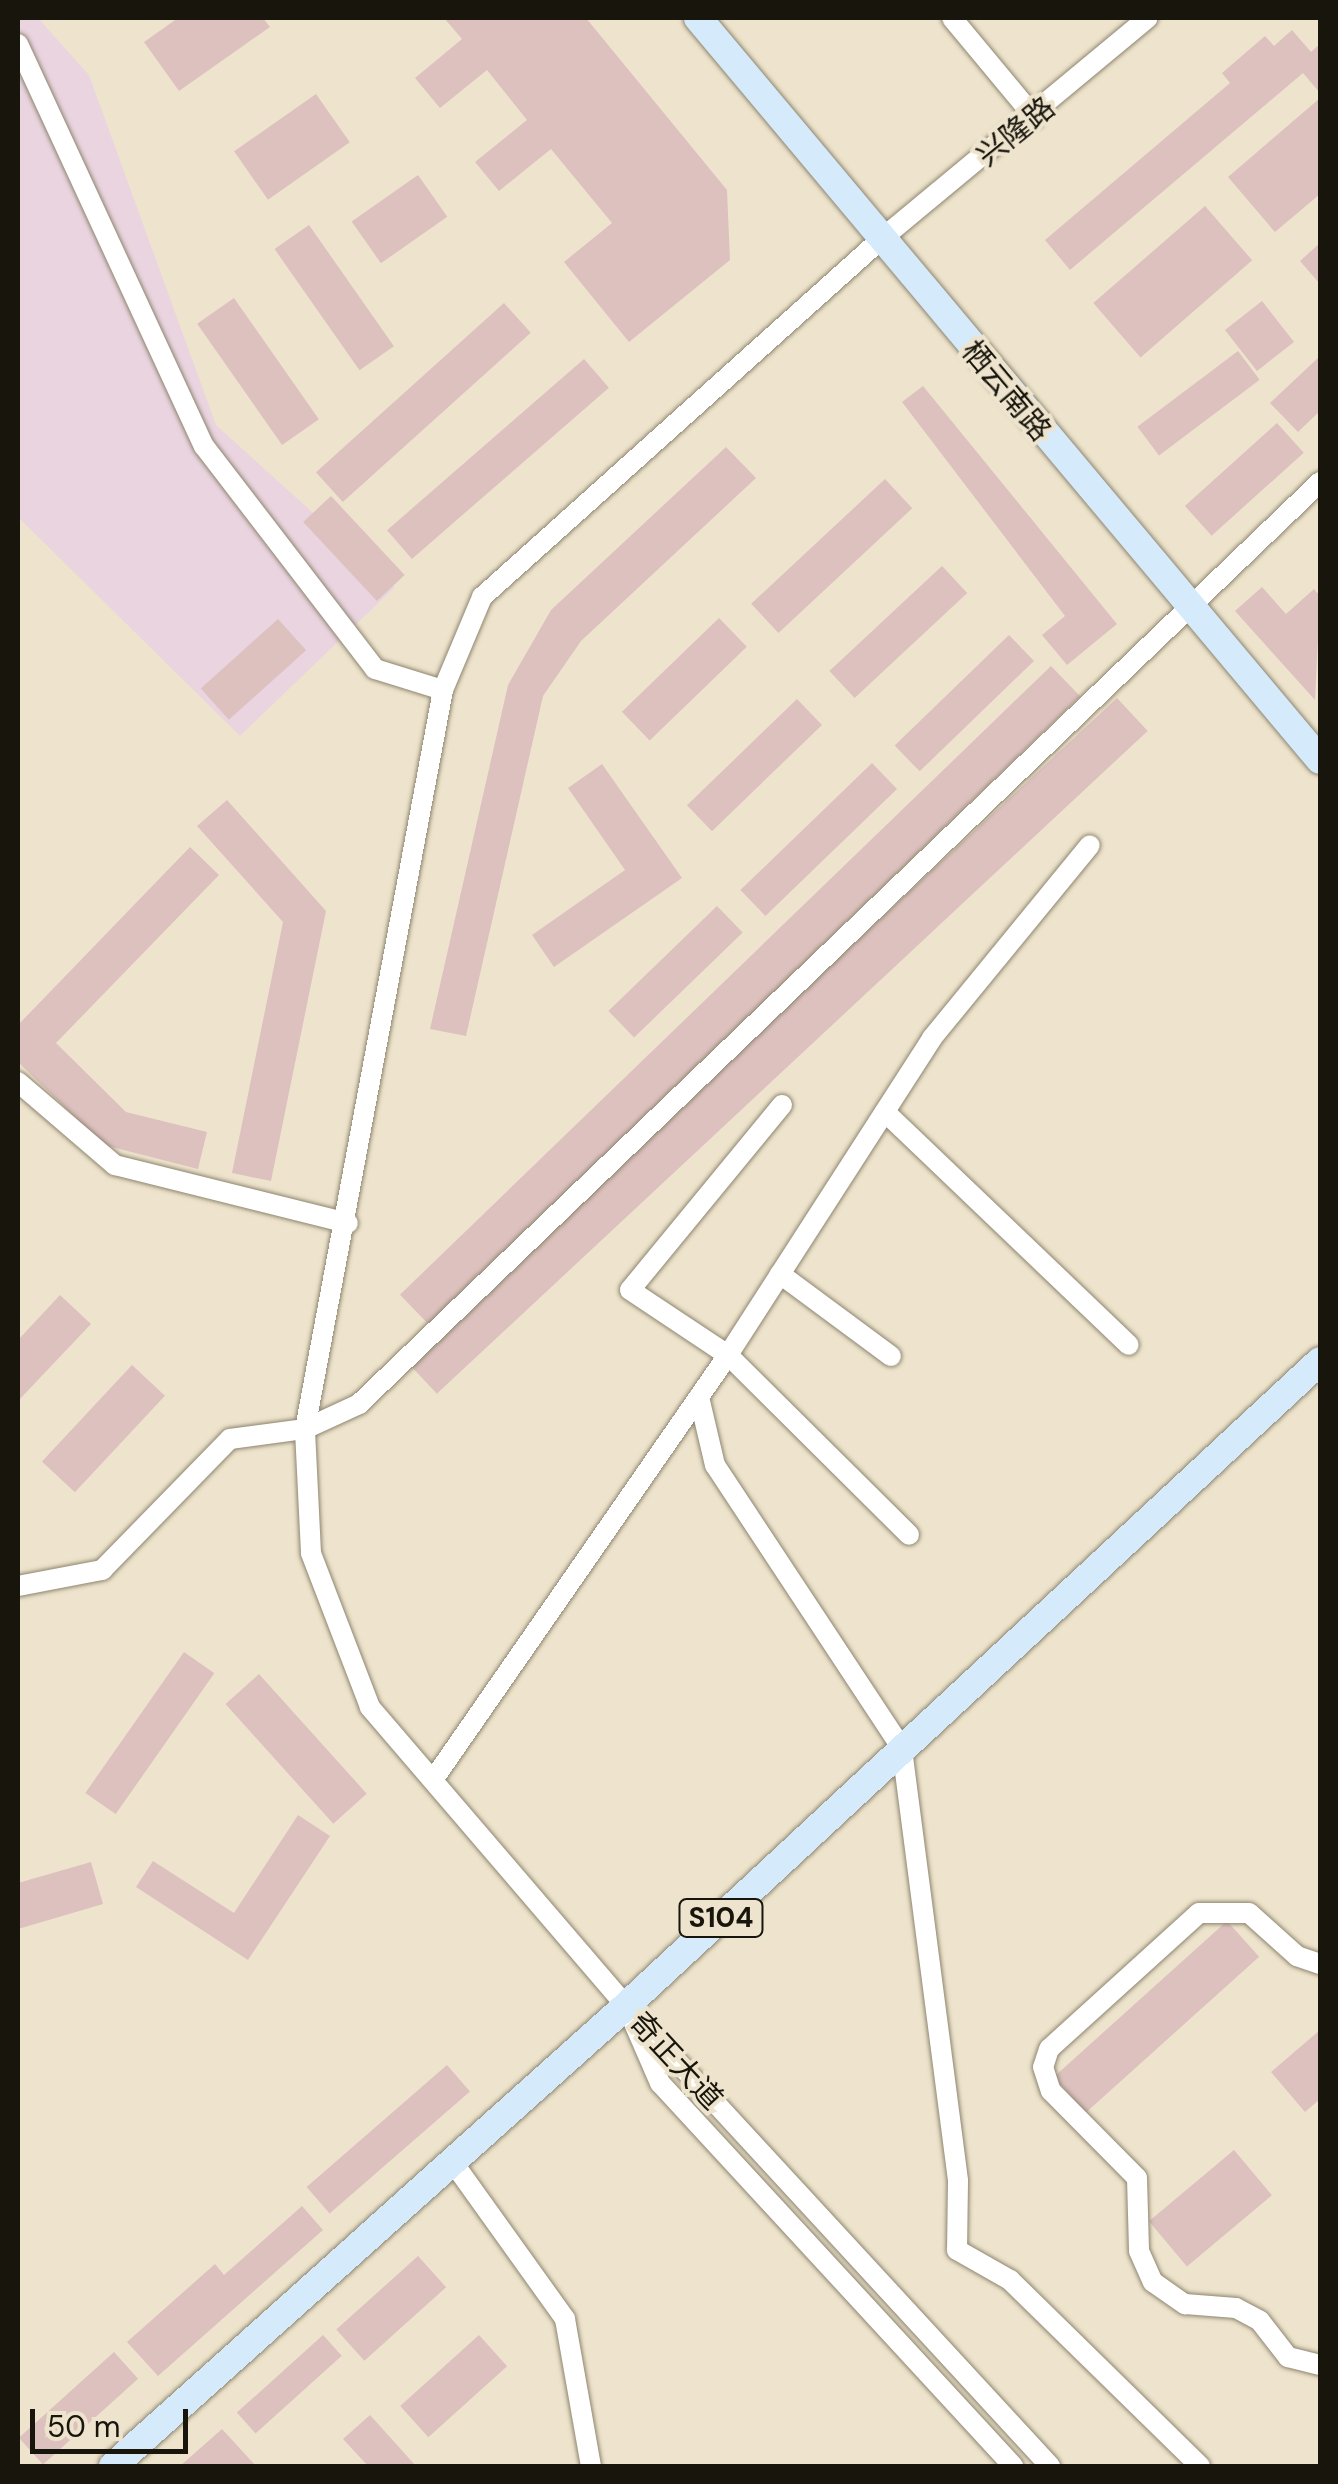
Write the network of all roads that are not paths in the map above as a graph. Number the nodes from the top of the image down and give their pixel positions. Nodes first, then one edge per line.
1 (698, 18) edge
2 (952, 18) edge
3 (1148, 18) edge
4 (18, 44) edge
5 (1035, 118) junction
6 (879, 241) junction
7 (1320, 482) edge
8 (1186, 606) junction
9 (443, 690) junction
10 (1320, 760) edge
11 (1090, 844) dead end
12 (18, 1082) edge
13 (782, 1104) dead end
14 (884, 1112) junction
15 (348, 1223) junction
16 (780, 1274) junction
17 (1129, 1345) dead end
18 (728, 1356) junction
19 (891, 1356) dead end
20 (1320, 1361) edge
21 (699, 1398) junction
22 (306, 1429) junction
23 (909, 1535) dead end
24 (18, 1586) edge
25 (902, 1749) junction
26 (433, 1780) junction
27 (1320, 1964) edge
28 (626, 2006) junction
29 (452, 2162) junction
30 (1320, 2365) edge
31 (113, 2466) edge
32 (591, 2466) edge
33 (1013, 2466) edge
34 (1050, 2466) edge
35 (1200, 2466) edge

1 - 6 main road, 栖云南路
2 - 5 street
3 - 5 street, 兴隆路
4 - 9 street
5 - 6 street, 兴隆路
6 - 8 main road, 栖云南路
6 - 9 street, 兴隆路
7 - 8 street
8 - 10 main road, 栖云南路
8 - 22 street
9 - 15 street, 兴隆路
11 - 14 street
12 - 15 street
13 - 18 street
14 - 16 street
14 - 17 street
15 - 22 street, 兴隆路
16 - 18 street
16 - 19 street
18 - 21 street
18 - 23 street
20 - 25 main road, S104
21 - 25 street
21 - 26 street
22 - 24 street
22 - 26 street, 兴隆路
25 - 28 main road, S104
25 - 35 street
26 - 28 street, 兴隆路
27 - 30 street
28 - 29 main road, S104
28 - 33 street, 奇正大道
28 - 34 street, 奇正大道
29 - 31 main road, S104
29 - 32 street

